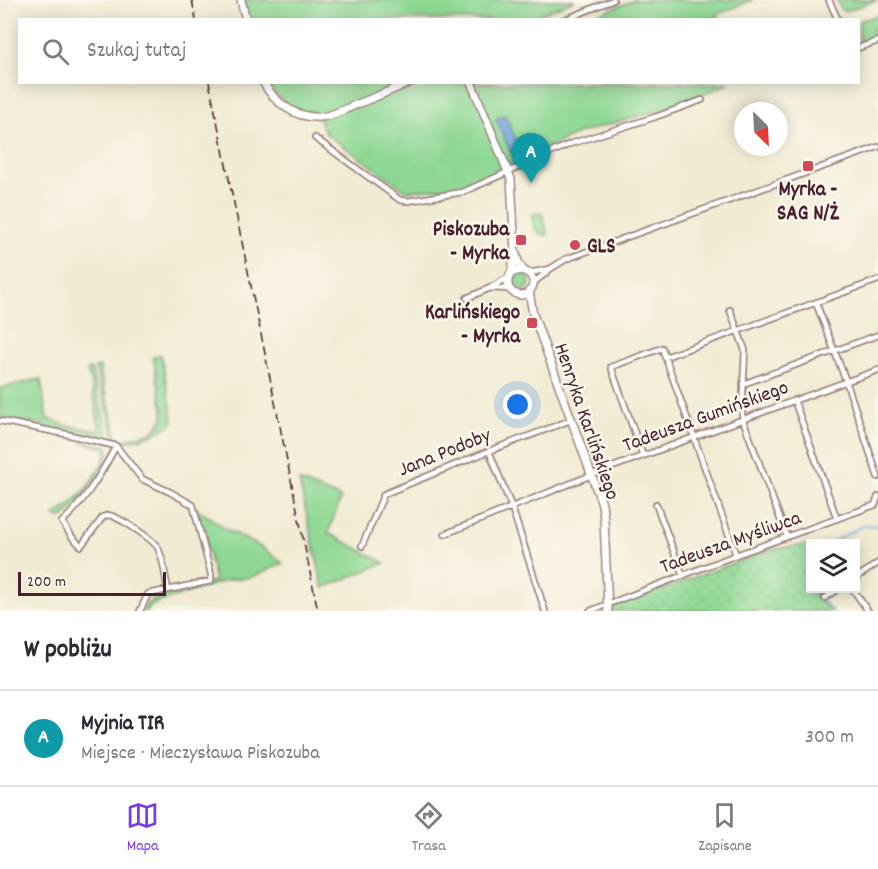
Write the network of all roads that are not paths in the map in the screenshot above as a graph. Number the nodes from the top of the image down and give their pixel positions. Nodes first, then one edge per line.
1 (241, 0) edge
2 (613, 0) edge
3 (830, 0) edge
4 (246, 18) edge
5 (569, 18) edge
6 (837, 18) edge
7 (878, 41) edge
8 (860, 47) edge
9 (264, 84) edge
10 (406, 84) edge
11 (472, 84) edge
12 (702, 100) dead end
13 (315, 138) dead end
14 (878, 147) edge
15 (509, 171) junction
16 (515, 251) junction
17 (550, 269) junction
18 (526, 272) junction
19 (510, 276) junction
20 (878, 280) edge
21 (533, 283) junction
22 (490, 288) junction
23 (509, 289) junction
24 (529, 291) junction
25 (519, 295) junction
26 (467, 298) dead end
27 (816, 303) junction
28 (730, 310) dead end
29 (533, 315) junction
30 (738, 331) junction
31 (878, 335) edge
32 (835, 351) junction
33 (665, 357) junction
34 (878, 370) edge
35 (846, 381) junction
36 (743, 384) junction
37 (794, 399) junction
38 (571, 420) junction
39 (743, 420) junction
40 (0, 421) edge
41 (693, 438) junction
42 (116, 446) junction
43 (489, 451) junction
44 (643, 456) junction
45 (591, 475) junction
46 (878, 477) edge
47 (878, 497) edge
48 (656, 504) dead end
49 (512, 508) junction
50 (837, 519) junction
51 (445, 534) dead end
52 (787, 537) junction
53 (362, 546) dead end
54 (736, 555) junction
55 (878, 563) edge
56 (860, 575) edge
57 (683, 576) junction
58 (168, 590) junction
59 (832, 593) edge
60 (855, 593) edge
61 (825, 598) dead end
62 (608, 607) edge
63 (140, 611) edge
64 (545, 611) edge
65 (590, 611) edge
66 (868, 611) edge

1 - 4 street
2 - 5 street
3 - 6 street
7 - 8 street
9 - 10 street
11 - 15 street
12 - 15 street
13 - 15 street
14 - 17 street
15 - 16 street
16 - 18 street
16 - 19 street
17 - 18 street
17 - 21 street
18 - 19 street
18 - 21 street
19 - 22 street
19 - 23 street
20 - 27 street
21 - 24 street
22 - 23 street
22 - 26 street
23 - 25 street
24 - 25 street
24 - 29 street, Henryka Karlińskiego
25 - 29 street, Henryka Karlińskiego
27 - 30 street
27 - 32 street
28 - 30 street
29 - 38 street, Henryka Karlińskiego
30 - 33 street
30 - 36 street
31 - 32 street
32 - 35 street
32 - 36 street
33 - 41 street
33 - 44 street
34 - 35 street, Tadeusza Gumińskiego
35 - 37 street, Tadeusza Gumińskiego
35 - 46 street
36 - 39 street
37 - 39 street, Tadeusza Gumińskiego
37 - 50 street
38 - 43 street, Jana Podoby
38 - 45 street, Henryka Karlińskiego
39 - 41 street, Tadeusza Gumińskiego
39 - 52 street
40 - 42 street
41 - 44 street, Tadeusza Gumińskiego
41 - 54 street
42 - 58 street
42 - 58 street
43 - 49 street
43 - 53 street, Jana Podoby
44 - 45 street, Tadeusza Gumińskiego
45 - 49 street, Tadeusza Gumińskiego
45 - 62 street, Henryka Karlińskiego
47 - 50 street, Tadeusza Myśliwca
48 - 57 street
49 - 51 street, Tadeusza Gumińskiego
49 - 64 street
50 - 52 street, Tadeusza Myśliwca
52 - 54 street, Tadeusza Myśliwca
54 - 57 street, Tadeusza Myśliwca
55 - 56 street
57 - 62 street, Tadeusza Myśliwca
58 - 63 street
59 - 61 street
60 - 66 street
62 - 65 street, Tadeusza Myśliwca

